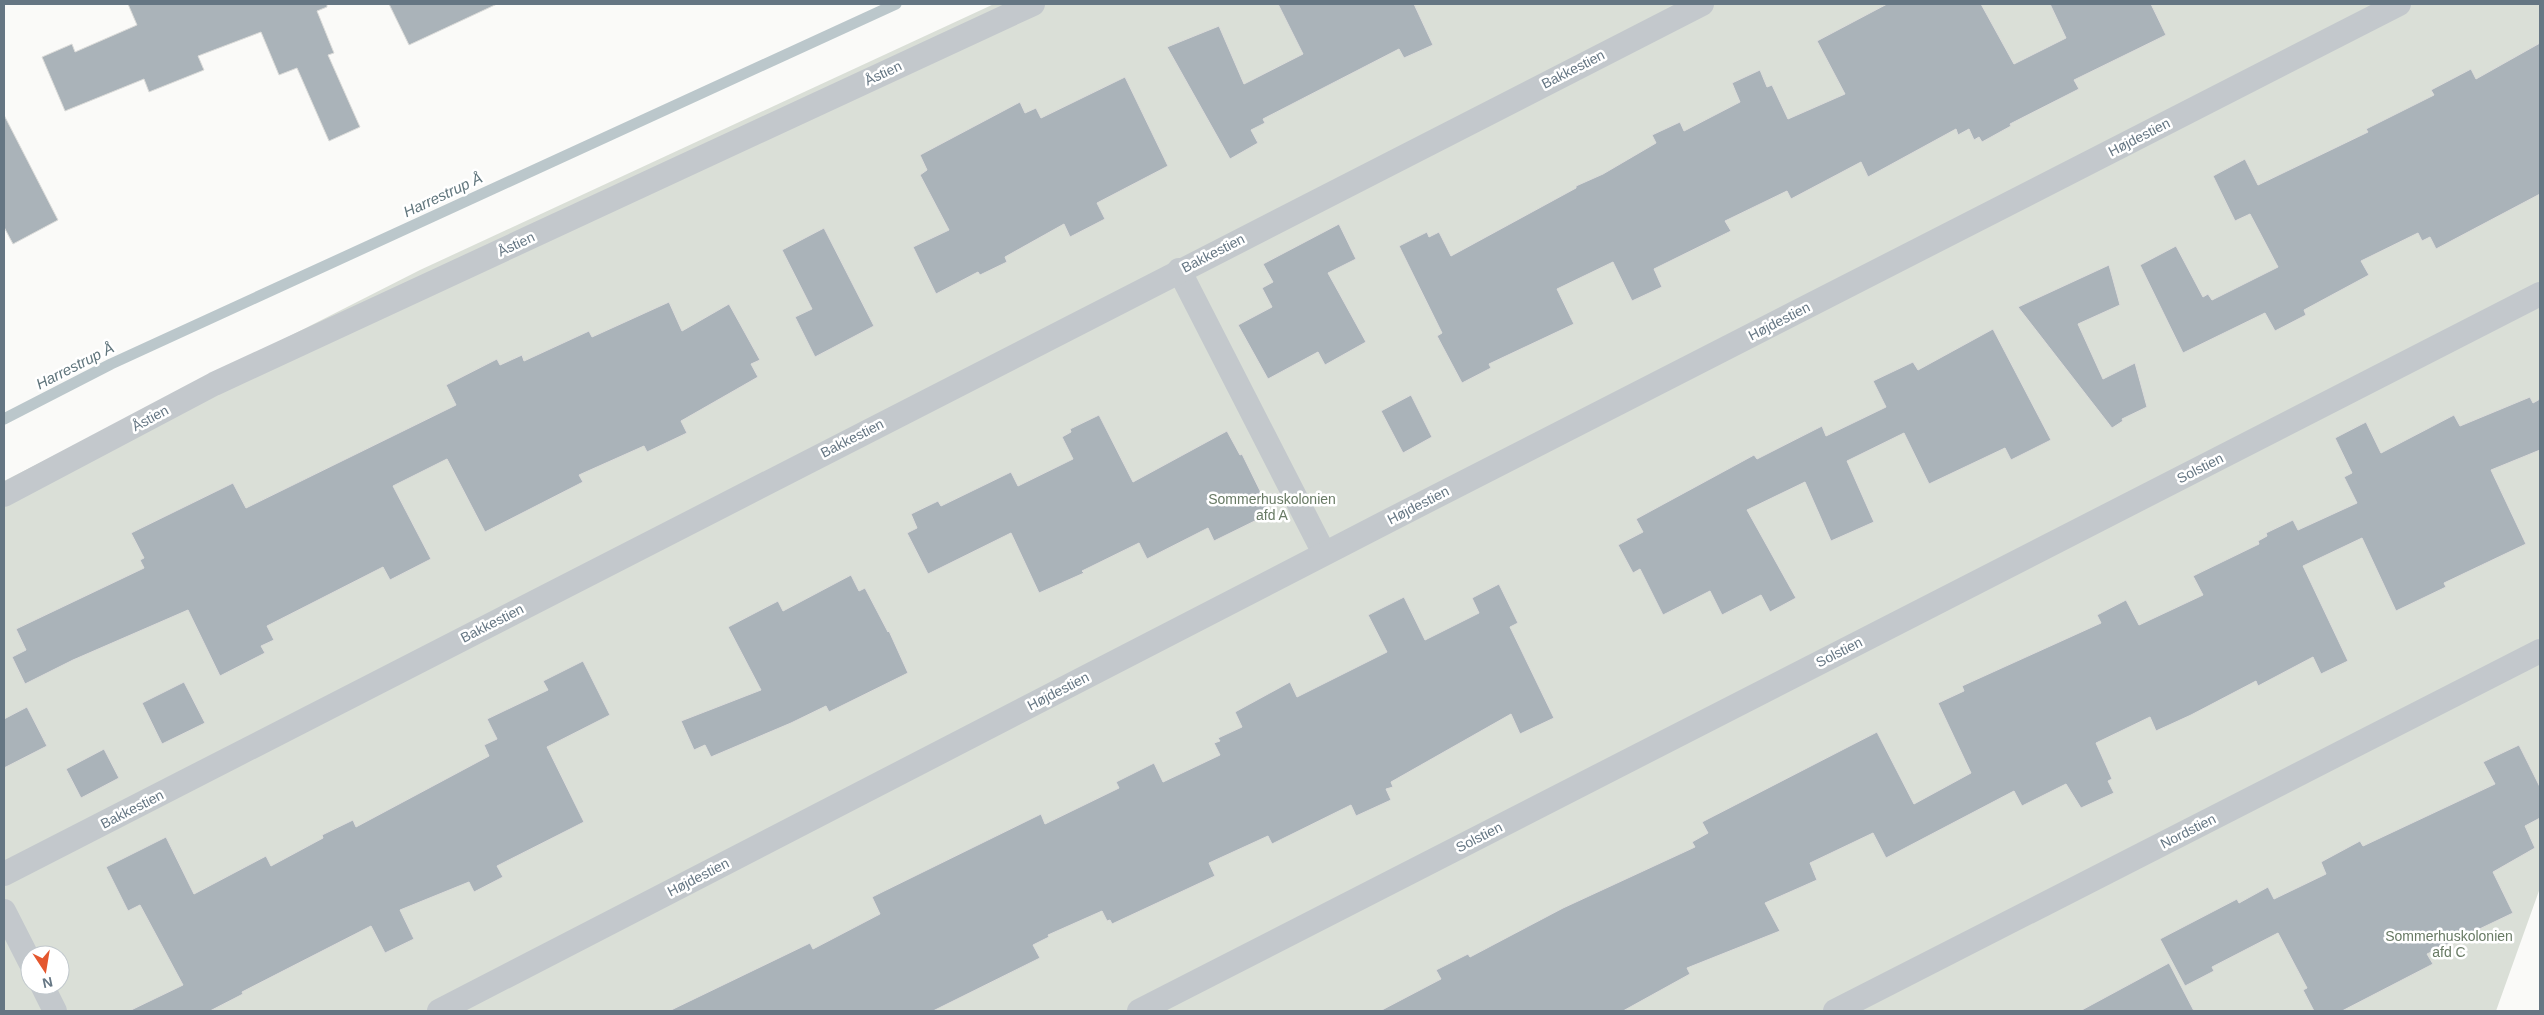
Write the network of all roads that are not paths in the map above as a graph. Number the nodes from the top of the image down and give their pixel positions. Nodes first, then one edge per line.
1 (1033, 4) edge
2 (1702, 4) edge
3 (2399, 4) edge
4 (1179, 270) junction
5 (2540, 294) edge
6 (4, 495) edge
7 (1324, 553) junction
8 (2540, 651) edge
9 (4, 874) edge
10 (4, 911) edge
11 (21, 945) edge
12 (47, 995) edge
13 (55, 1011) edge
14 (439, 1011) edge
15 (1139, 1011) edge
16 (1835, 1011) edge

1 - 6 lane, Åstien
2 - 4 lane, Bakkestien
3 - 7 lane, Højdestien
4 - 7 lane
4 - 9 lane, Bakkestien
5 - 15 lane, Solstien
7 - 14 lane, Højdestien
8 - 16 lane, Nordstien
10 - 11 lane
12 - 13 lane

